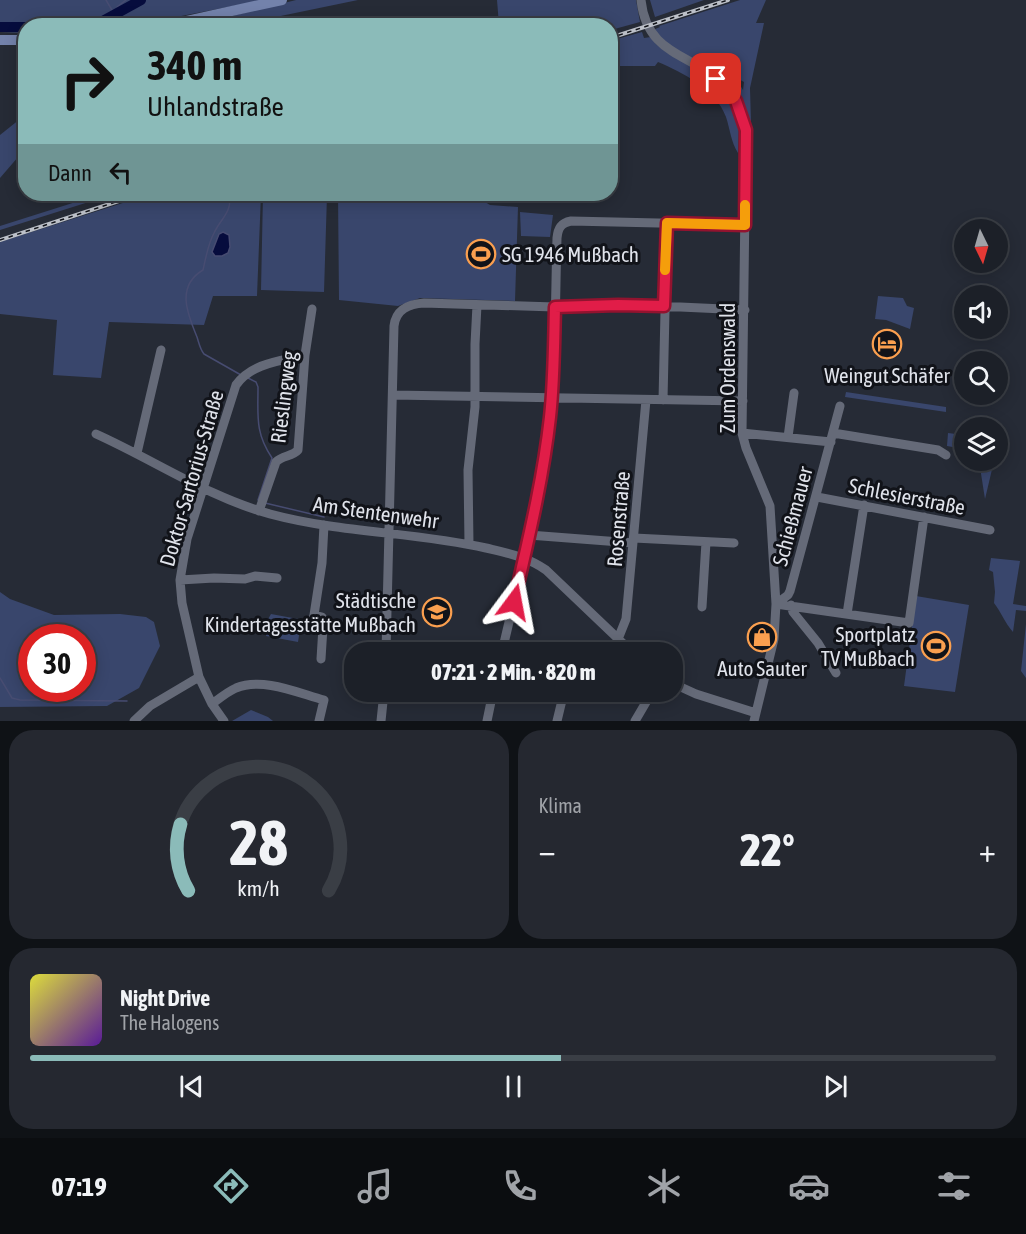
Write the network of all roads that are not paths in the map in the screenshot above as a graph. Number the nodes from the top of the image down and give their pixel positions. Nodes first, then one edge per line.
1 (282, 0) edge
2 (641, 0) edge
3 (201, 18) edge
4 (0, 40) edge
5 (18, 40) edge
6 (667, 223) junction
7 (745, 225) junction
8 (477, 305) junction
9 (664, 306) junction
10 (555, 307) junction
11 (312, 309) dead end
12 (745, 310) junction
13 (161, 350) dead end
14 (305, 355) junction
15 (794, 393) dead end
16 (393, 395) junction
17 (476, 396) junction
18 (552, 398) junction
19 (646, 400) junction
20 (663, 400) junction
21 (743, 401) junction
22 (840, 406) dead end
23 (742, 433) junction
24 (96, 434) dead end
25 (788, 437) junction
26 (832, 437) junction
27 (137, 453) junction
28 (946, 455) dead end
29 (203, 487) junction
30 (817, 496) junction
31 (261, 505) junction
32 (864, 506) junction
33 (924, 517) junction
34 (324, 525) junction
35 (990, 530) dead end
36 (390, 532) junction
37 (529, 535) junction
38 (634, 541) junction
39 (706, 542) junction
40 (734, 543) dead end
41 (469, 544) junction
42 (524, 558) junction
43 (277, 578) dead end
44 (180, 580) junction
45 (776, 604) junction
46 (791, 605) junction
47 (702, 607) dead end
48 (847, 614) junction
49 (618, 639) junction
50 (386, 642) edge
51 (504, 642) edge
52 (621, 642) edge
53 (321, 659) dead end
54 (836, 673) dead end
55 (199, 677) junction
56 (683, 688) edge
57 (383, 702) edge
58 (491, 702) edge
59 (562, 702) edge
60 (646, 702) edge
61 (212, 704) junction
62 (755, 719) edge
63 (134, 721) edge
64 (224, 721) edge
65 (320, 721) edge
66 (381, 721) edge
67 (487, 721) edge
68 (557, 721) edge
69 (635, 721) edge

1 - 3 main road
2 - 7 street, Zum Ordenswald
4 - 5 main road
6 - 7 street
6 - 9 street
6 - 10 street
7 - 12 street, Zum Ordenswald
8 - 10 street
8 - 16 street
8 - 17 street
9 - 10 street
9 - 12 street
9 - 20 street
10 - 18 street
11 - 14 street, Rieslingweg
12 - 21 street, Zum Ordenswald
13 - 27 street
14 - 29 street, Doktor-Sartorius-Straße
14 - 31 street, Rieslingweg
15 - 25 street
16 - 17 street
16 - 36 street
17 - 18 street
17 - 41 street
18 - 19 street
18 - 37 street
19 - 20 street
19 - 38 street, Rosenstraße
20 - 21 street
21 - 23 street, Zum Ordenswald
22 - 26 street, Schießmauer
23 - 25 street
23 - 45 street, Zum Ordenswald
24 - 27 street, Am Stentenwehr
25 - 26 street
26 - 28 street
26 - 30 street, Schießmauer
27 - 29 street, Am Stentenwehr
29 - 31 street, Am Stentenwehr
29 - 44 street, Doktor-Sartorius-Straße
30 - 32 street, Schlesierstraße
30 - 45 street, Schießmauer
31 - 34 street, Am Stentenwehr
32 - 33 street, Schlesierstraße
32 - 48 street
33 - 35 street, Schlesierstraße
33 - 48 street
34 - 36 street, Am Stentenwehr
34 - 53 street
36 - 41 street, Am Stentenwehr
36 - 50 street
37 - 38 street
37 - 42 street
38 - 39 street
38 - 49 street, Rosenstraße
39 - 40 street
39 - 47 street
41 - 42 street, Am Stentenwehr
42 - 49 street, Am Stentenwehr
42 - 51 street
43 - 44 street
44 - 55 street, Doktor-Sartorius-Straße
45 - 46 street
45 - 62 street, Zum Ordenswald
46 - 48 street
46 - 54 street
49 - 52 street, Am Stentenwehr
55 - 61 street, Doktor-Sartorius-Straße
55 - 63 street
56 - 62 street
57 - 66 street
58 - 67 street
59 - 68 street
60 - 69 street
61 - 64 street, Doktor-Sartorius-Straße
61 - 65 street

